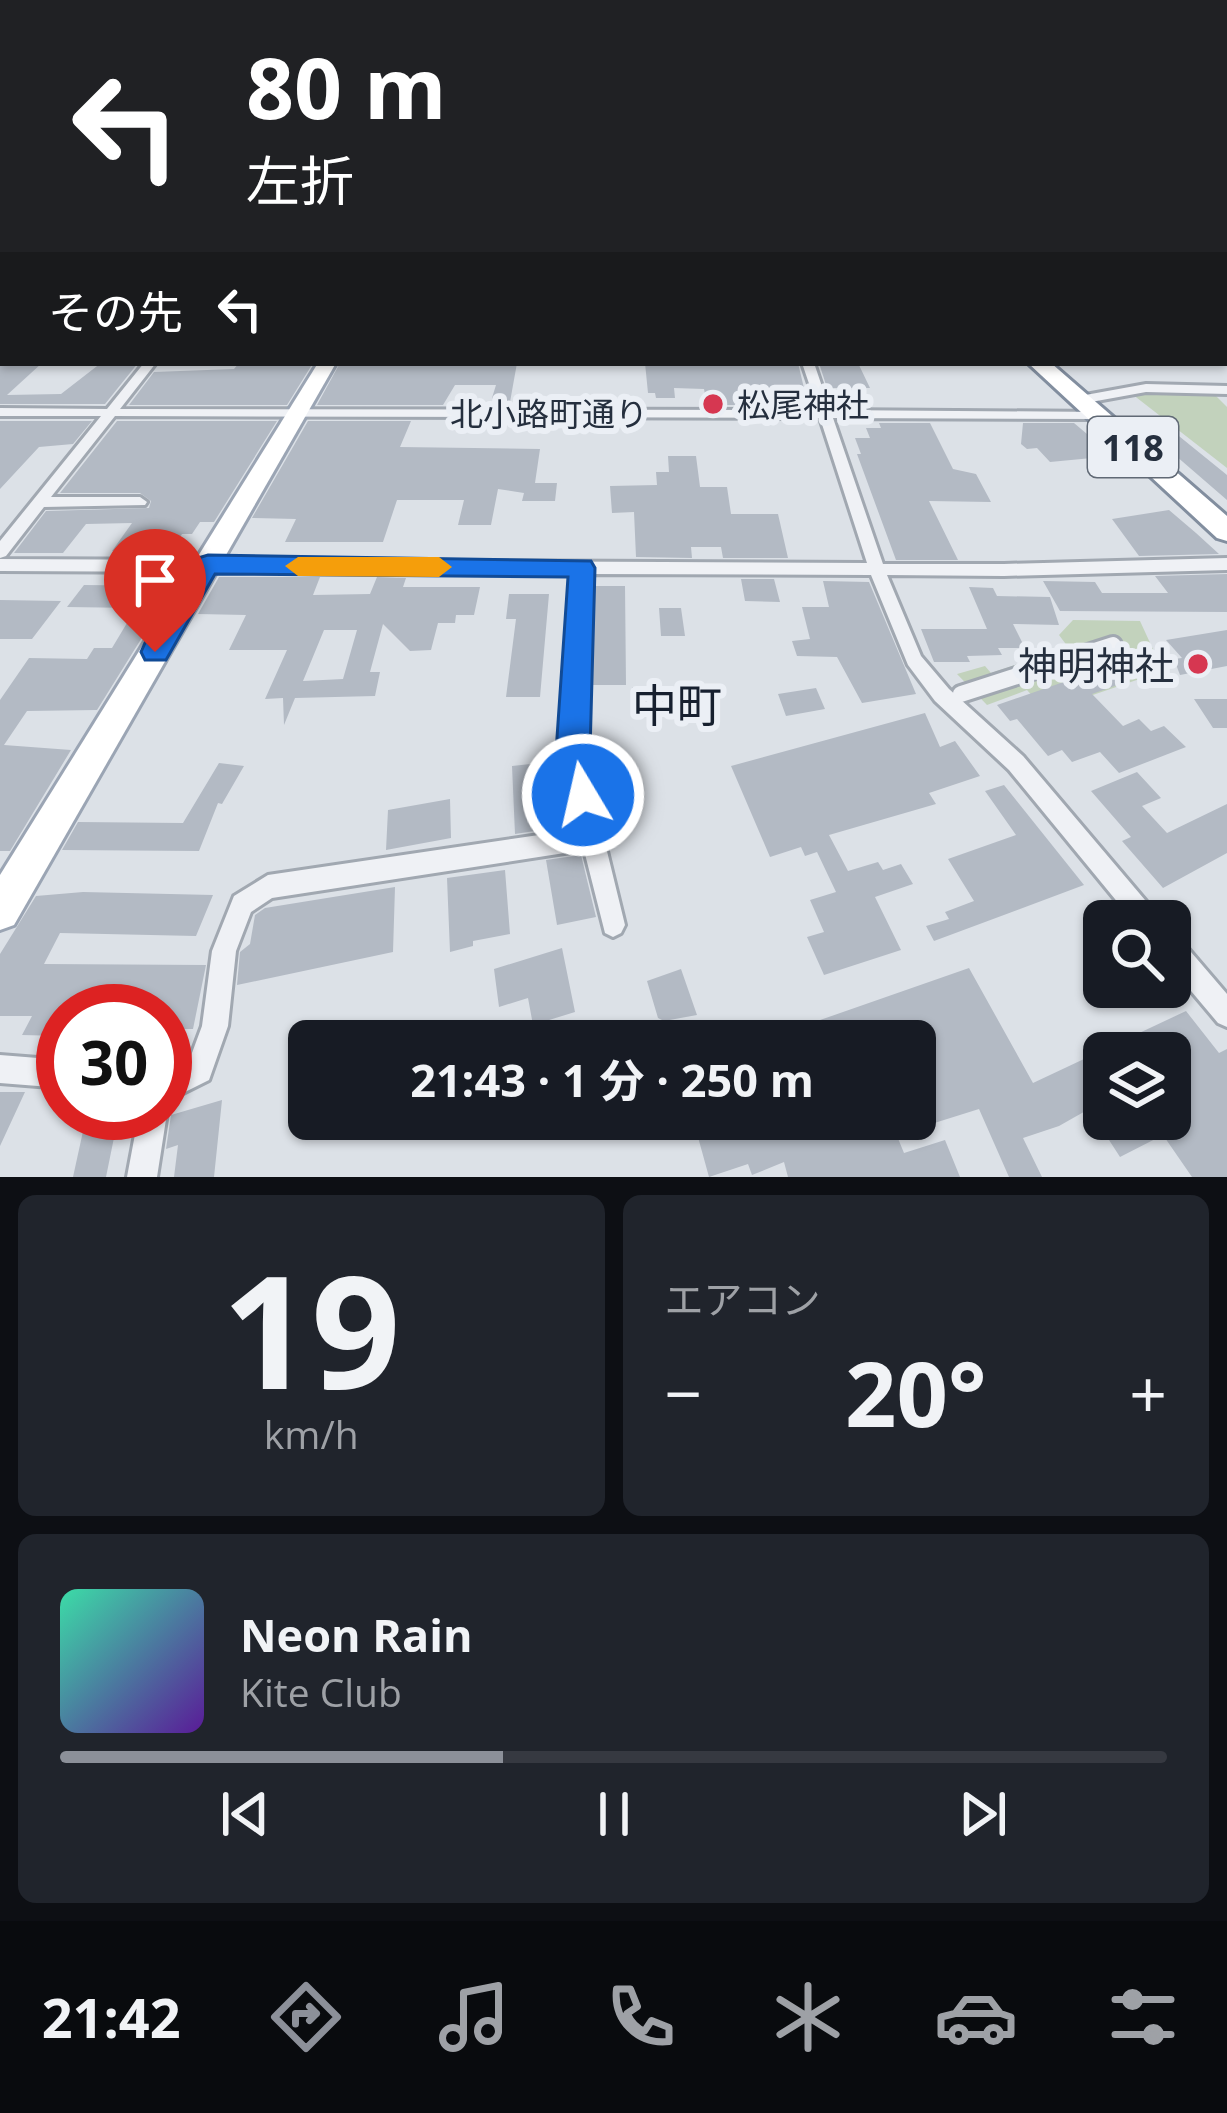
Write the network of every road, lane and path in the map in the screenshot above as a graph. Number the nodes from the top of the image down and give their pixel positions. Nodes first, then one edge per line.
1 (148, 366) edge
2 (325, 366) edge
3 (809, 366) edge
4 (1041, 366) edge
5 (1227, 390) edge
6 (1089, 407) junction
7 (0, 412) edge
8 (110, 412) junction
9 (297, 413) junction
10 (825, 413) junction
11 (39, 502) junction
12 (140, 502) dead end
13 (1227, 531) edge
14 (0, 552) edge
15 (1227, 564) edge
16 (0, 565) edge
17 (208, 565) junction
18 (581, 568) junction
19 (877, 570) junction
20 (1114, 645) dead end
21 (962, 694) dead end
22 (592, 838) junction
23 (1130, 900) edge
24 (0, 911) edge
25 (613, 926) dead end
26 (1191, 972) edge
27 (1227, 1014) edge
28 (0, 1069) edge
29 (36, 1072) edge
30 (192, 1074) edge
31 (148, 1140) edge
32 (142, 1177) edge

1 - 8 street
2 - 9 main road
3 - 10 street
4 - 6 highway, 118
5 - 6 street, 北小路町通り
6 - 10 street, 北小路町通り
6 - 13 highway, 118
7 - 8 street, 北小路町通り
8 - 9 street, 北小路町通り
8 - 11 street
9 - 10 street, 北小路町通り
9 - 17 main road
10 - 19 street
11 - 12 street
11 - 14 street
15 - 19 street
16 - 17 street
17 - 18 street
17 - 24 main road
18 - 19 street
18 - 22 street
19 - 23 street
20 - 21 street
22 - 25 street
22 - 30 street
26 - 27 street
28 - 29 street
31 - 32 street

